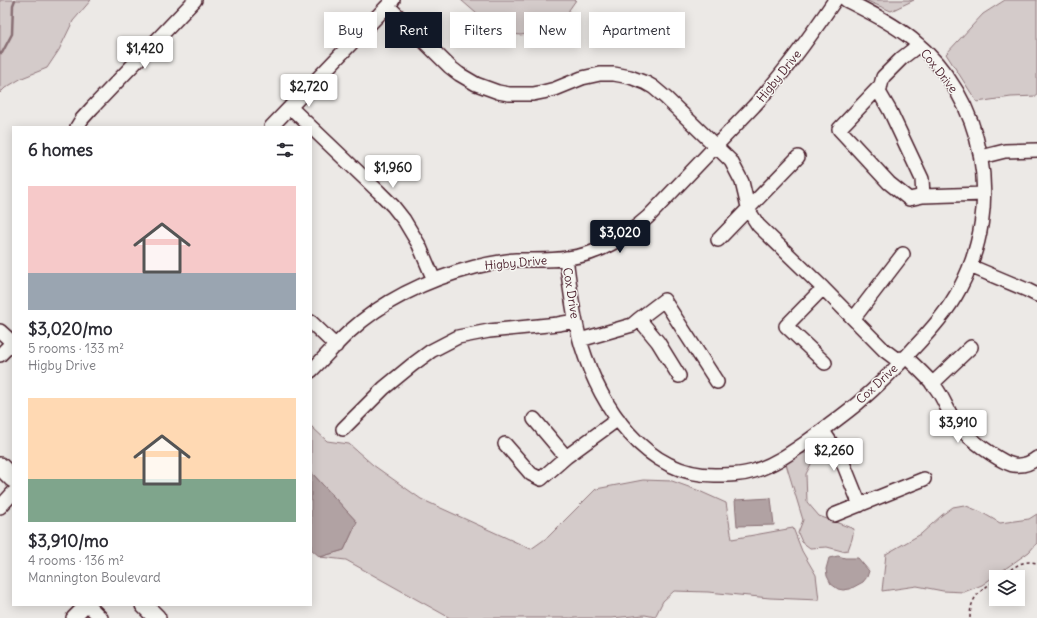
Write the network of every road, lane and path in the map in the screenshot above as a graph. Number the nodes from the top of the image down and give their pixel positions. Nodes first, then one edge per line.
1 (196, 0) edge
2 (835, 0) edge
3 (846, 0) edge
4 (391, 3) edge
5 (919, 45) junction
6 (881, 85) junction
7 (290, 107) junction
8 (78, 126) edge
9 (272, 126) edge
10 (310, 126) edge
11 (312, 128) edge
12 (716, 146) junction
13 (1037, 150) edge
14 (798, 157) dead end
15 (981, 157) junction
16 (984, 194) junction
17 (923, 196) junction
18 (748, 210) junction
19 (718, 240) dead end
20 (903, 254) dead end
21 (566, 258) junction
22 (970, 266) junction
23 (434, 280) junction
24 (823, 288) junction
25 (1037, 295) edge
26 (854, 318) junction
27 (639, 319) junction
28 (575, 321) junction
29 (312, 323) edge
30 (0, 331) edge
31 (580, 340) junction
32 (12, 342) edge
33 (12, 344) edge
34 (336, 346) junction
35 (971, 347) dead end
36 (0, 355) edge
37 (906, 357) junction
38 (825, 363) dead end
39 (312, 370) edge
40 (679, 376) dead end
41 (717, 382) dead end
42 (932, 384) junction
43 (534, 419) dead end
44 (618, 419) junction
45 (343, 429) dead end
46 (822, 431) junction
47 (505, 444) dead end
48 (566, 457) junction
49 (1037, 458) edge
50 (0, 466) edge
51 (12, 478) edge
52 (924, 479) dead end
53 (12, 494) edge
54 (860, 505) junction
55 (0, 507) edge
56 (834, 515) dead end
57 (1037, 563) edge
58 (1010, 570) edge
59 (989, 585) edge
60 (86, 606) edge
61 (88, 606) edge
62 (145, 606) edge
63 (73, 618) edge
64 (101, 618) edge
65 (157, 618) edge
66 (970, 618) edge

1 - 8 street
2 - 12 street, Higby Drive
3 - 5 street, Cox Drive
4 - 7 street
4 - 12 street
5 - 6 street
5 - 15 street, Cox Drive
6 - 17 street
6 - 17 street
7 - 9 street
7 - 10 street
11 - 23 street
12 - 18 street
12 - 21 street, Higby Drive
13 - 15 street
14 - 18 street
15 - 16 street, Cox Drive
16 - 17 street
16 - 22 street, Cox Drive
18 - 19 street
18 - 24 street
20 - 26 street
21 - 23 street, Higby Drive
21 - 28 street, Cox Drive
22 - 25 street
22 - 37 street, Cox Drive
23 - 34 street, Higby Drive
24 - 26 street
24 - 38 street
26 - 37 street
27 - 31 street
27 - 40 street
27 - 41 street
28 - 31 street, Cox Drive
28 - 45 street
29 - 34 street
30 - 32 street
31 - 44 street, Cox Drive
33 - 36 street
34 - 39 street, Higby Drive
35 - 42 street
37 - 42 street
37 - 46 street, Cox Drive
42 - 49 street
43 - 48 street
44 - 46 street, Cox Drive
44 - 48 street
46 - 54 street
47 - 48 street
50 - 51 main road
52 - 54 street
53 - 55 street
54 - 56 street
57 - 58 path
59 - 66 path
60 - 63 street
61 - 64 street
62 - 65 main road

